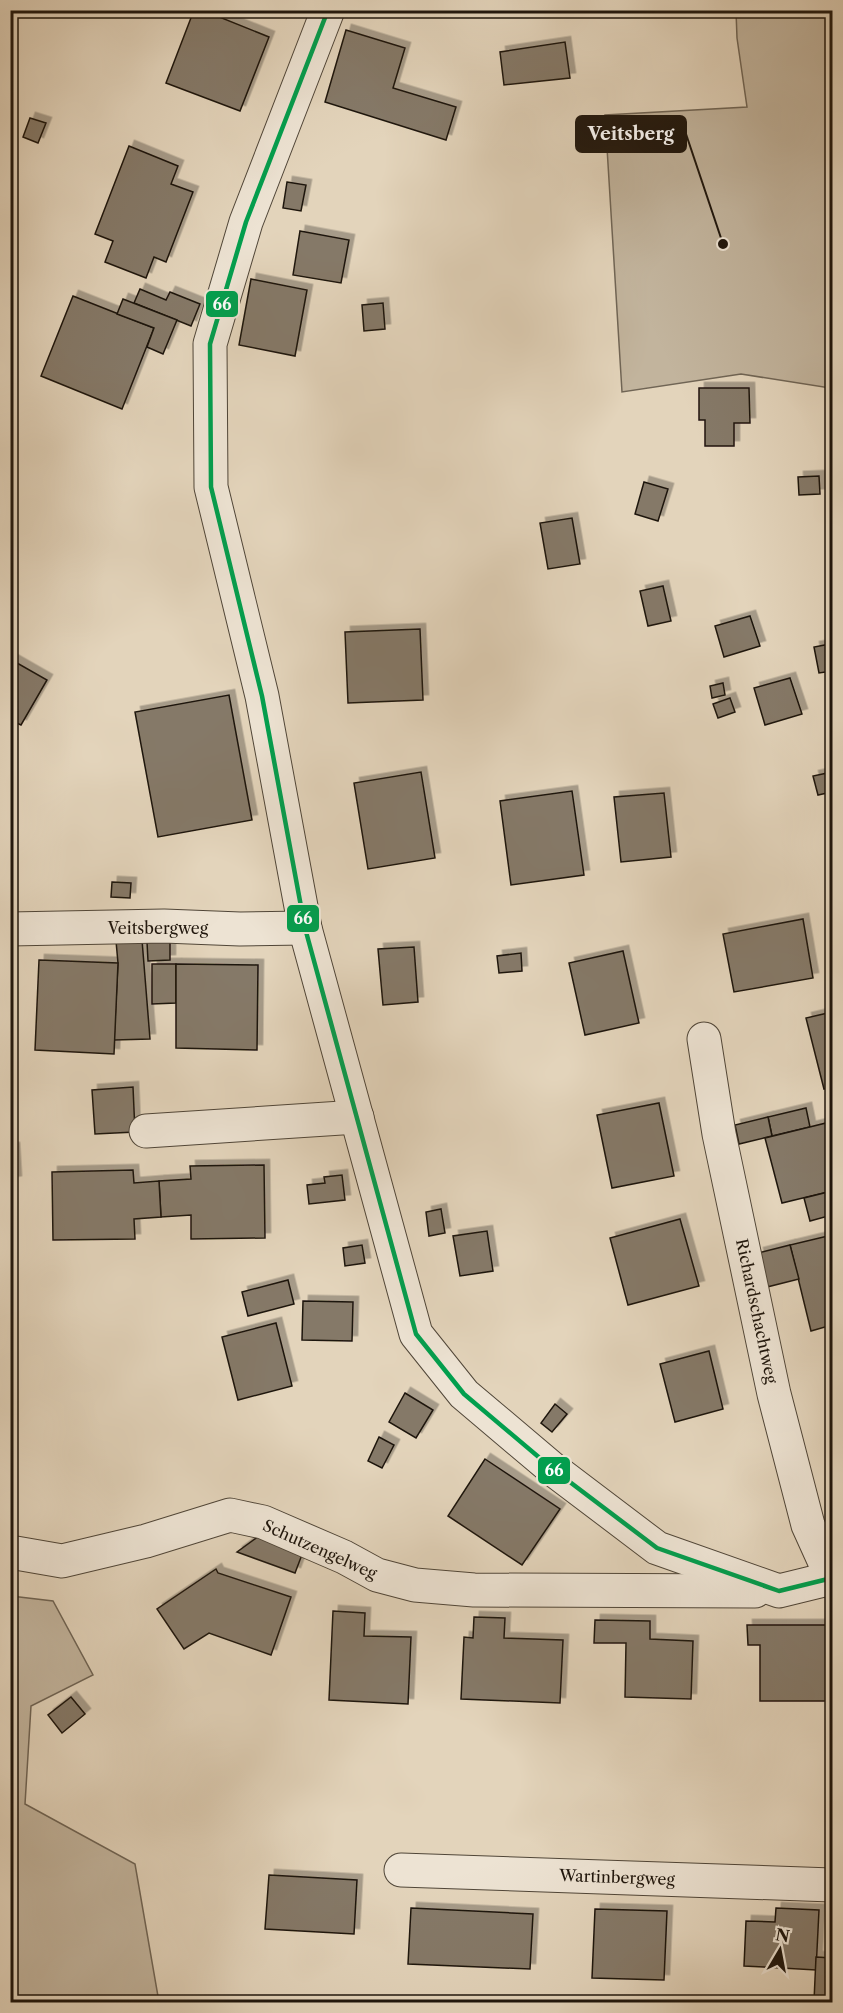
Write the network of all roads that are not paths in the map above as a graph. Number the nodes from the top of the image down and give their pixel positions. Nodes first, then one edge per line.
1 (328, 10) edge
2 (305, 928) junction
3 (10, 929) edge
4 (704, 1039) dead end
5 (357, 1117) junction
6 (146, 1131) dead end
7 (10, 1552) edge
8 (832, 1578) edge
9 (779, 1591) junction
10 (401, 1870) dead end
11 (832, 1885) edge

1 - 2 street
2 - 3 street, Veitsbergweg
2 - 5 street
4 - 8 street, Richardschachtweg
5 - 6 street
5 - 9 street
7 - 9 street, Schutzengelweg
8 - 9 street
10 - 11 street, Wartinbergweg

